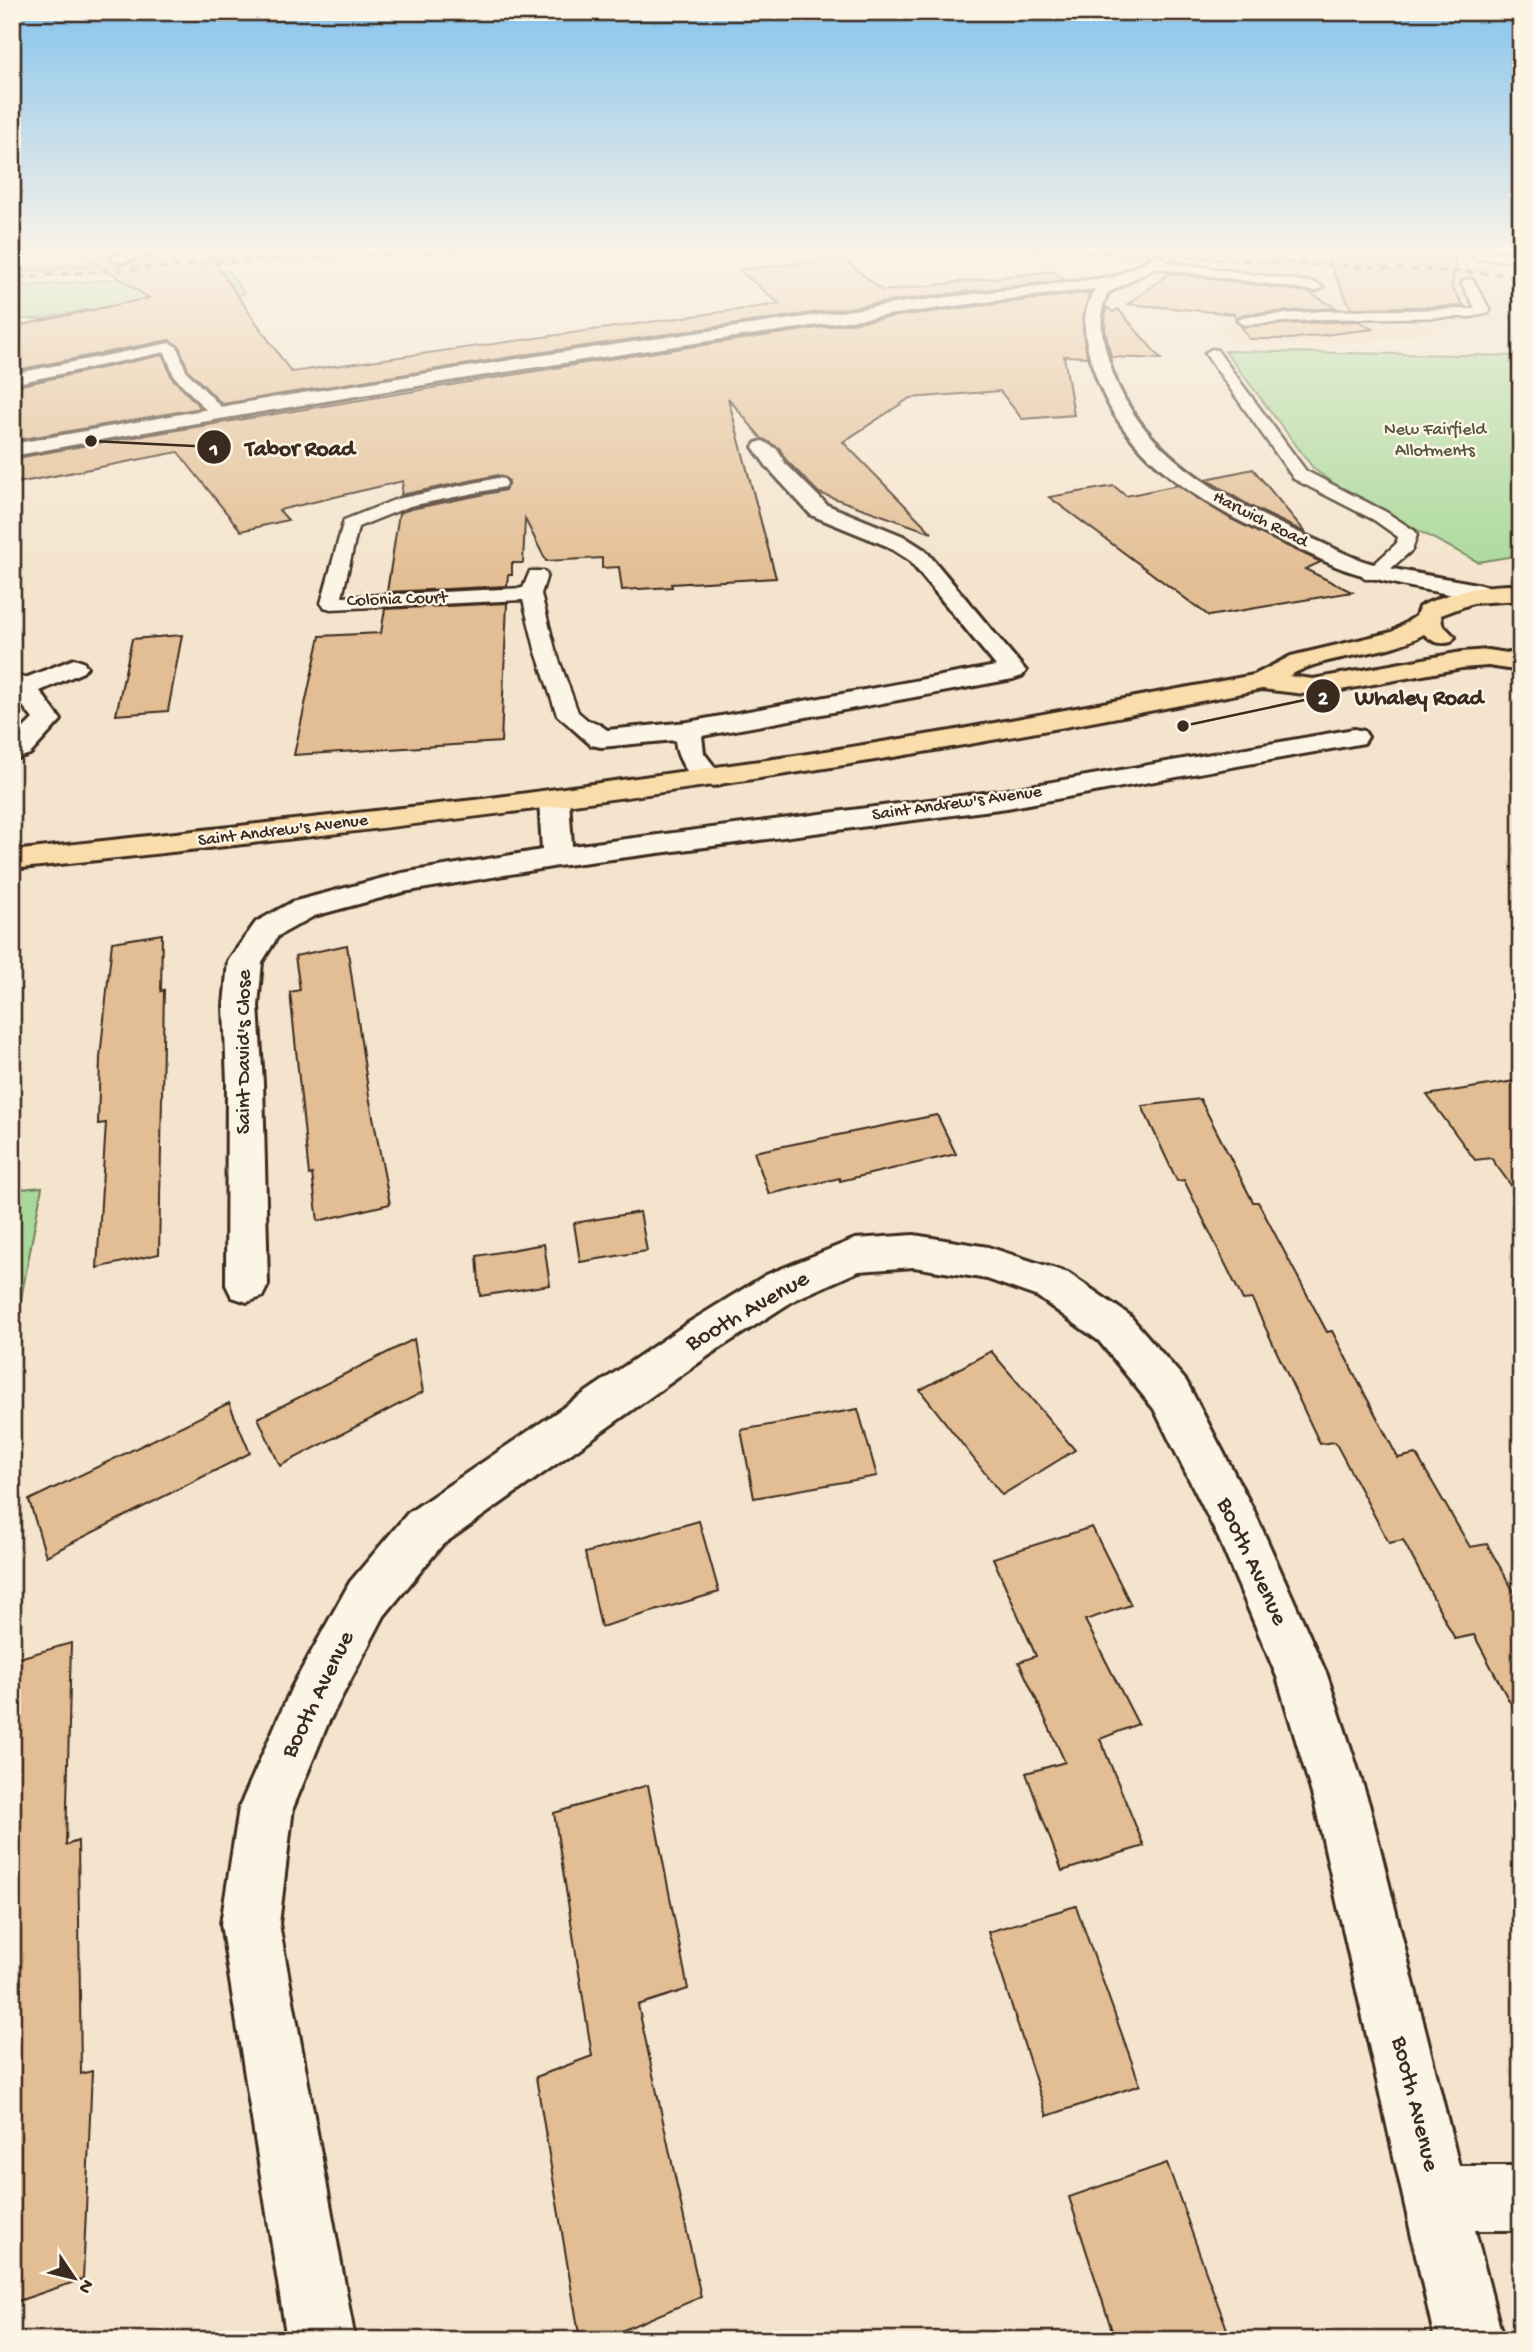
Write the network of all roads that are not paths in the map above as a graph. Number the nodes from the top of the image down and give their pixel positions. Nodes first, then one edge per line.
1 (112, 359) edge
2 (174, 359) edge
3 (556, 359) edge
4 (1098, 359) edge
5 (1216, 359) edge
6 (12, 379) edge
7 (218, 413) junction
8 (12, 450) edge
9 (775, 450) dead end
10 (498, 483) dead end
11 (1370, 571) junction
12 (538, 574) dead end
13 (1487, 593) junction
14 (1521, 593) edge
15 (531, 594) junction
16 (1427, 615) junction
17 (1488, 659) junction
18 (1521, 663) edge
19 (74, 667) dead end
20 (1262, 681) junction
21 (19, 685) edge
22 (586, 727) joint
23 (688, 730) junction
24 (1354, 737) dead end
25 (12, 752) edge
26 (710, 779) junction
27 (554, 800) junction
28 (558, 857) junction
29 (12, 860) edge
30 (402, 883) joint
31 (247, 1285) dead end
32 (1436, 2198) junction
33 (1521, 2198) edge
34 (321, 2340) edge
35 (1469, 2340) edge

1 - 6 lane
2 - 7 lane
3 - 7 street
4 - 11 street, Harwich Road
5 - 11 lane
7 - 8 street
9 - 23 street
10 - 15 lane, Colonia Court
11 - 13 street, Harwich Road
11 - 16 street, Harwich Road
12 - 15 lane
13 - 14 main road, Saint Andrew's Avenue
13 - 16 main road, Saint Andrew's Avenue
15 - 22 lane
16 - 17 main road
16 - 20 main road, Saint Andrew's Avenue
17 - 18 main road, Saint Andrew's Avenue
17 - 20 main road, Saint Andrew's Avenue
19 - 21 street
20 - 26 main road, Saint Andrew's Avenue
21 - 25 street
22 - 23 street
23 - 26 street
24 - 28 street, Saint Andrew's Avenue
26 - 27 main road, Saint Andrew's Avenue
27 - 28 street
27 - 29 main road, Saint Andrew's Avenue
28 - 30 street, Saint Andrew's Avenue
30 - 31 street, Saint David's Close
32 - 33 street
32 - 34 street, Booth Avenue
32 - 35 street, Booth Avenue

